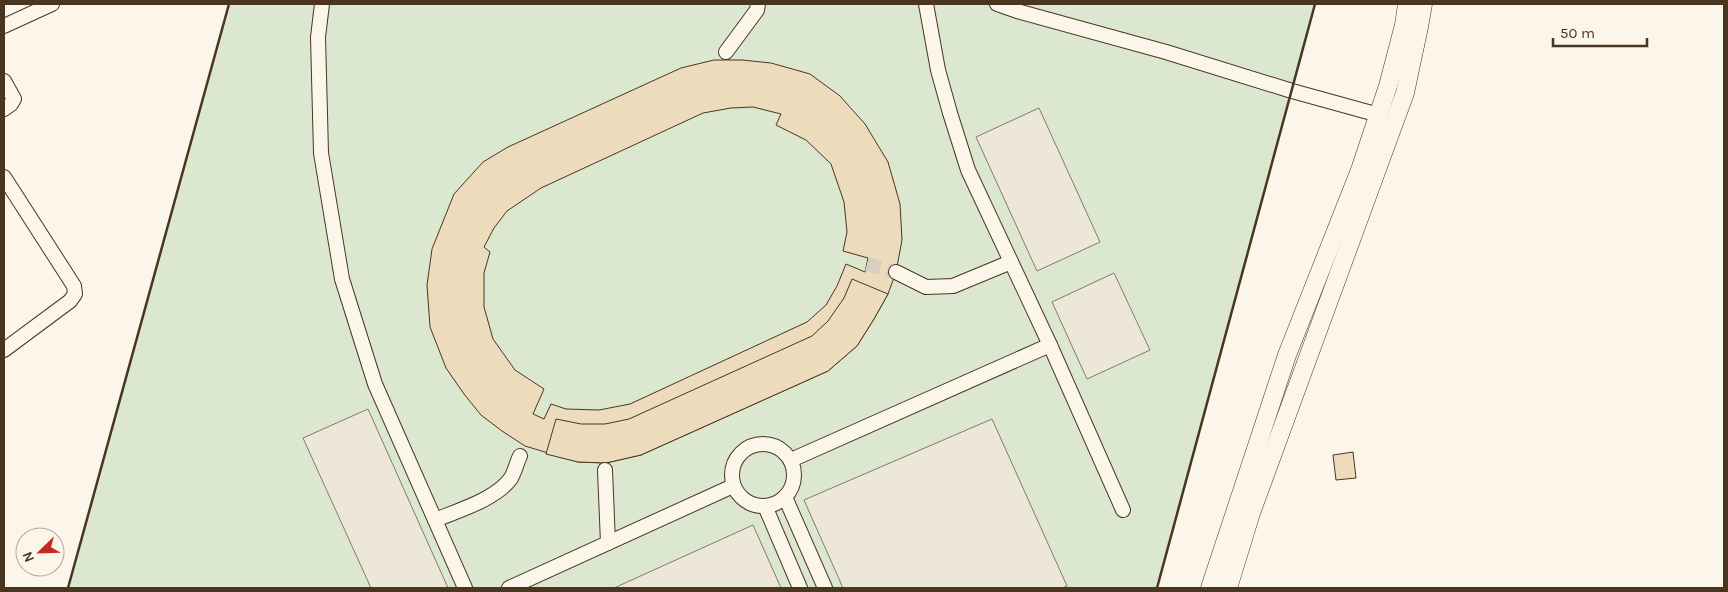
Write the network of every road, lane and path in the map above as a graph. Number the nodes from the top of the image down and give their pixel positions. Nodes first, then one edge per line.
1 (52, 4) edge
2 (322, 4) edge
3 (758, 4) edge
4 (926, 4) edge
5 (997, 4) edge
6 (1407, 4) edge
7 (1423, 4) edge
8 (4, 26) edge
9 (726, 52) dead end
10 (4, 81) edge
11 (4, 109) edge
12 (1379, 115) junction
13 (5, 180) edge
14 (1011, 262) junction
15 (896, 272) tunnel mouth
16 (1050, 345) junction
17 (4, 350) edge
18 (520, 456) dead end
19 (791, 460) junction
20 (606, 470) dead end
21 (733, 486) junction
22 (785, 496) junction
23 (766, 506) junction
24 (1123, 510) dead end
25 (435, 520) junction
26 (608, 543) junction
27 (465, 588) edge
28 (510, 588) edge
29 (800, 588) edge
30 (825, 588) edge
31 (1210, 588) edge
32 (1228, 588) edge

1 - 8 street
2 - 25 street
3 - 9 street
4 - 14 street
5 - 12 street
6 - 12 main road
7 - 32 main road
10 - 11 street
12 - 31 main road
13 - 17 street
14 - 15 street
14 - 16 street
16 - 19 street
16 - 24 street
18 - 25 street
19 - 21 street
19 - 22 street
20 - 26 street
21 - 23 street
21 - 26 street
22 - 23 street
22 - 30 street
23 - 29 street
25 - 27 street
26 - 28 street

